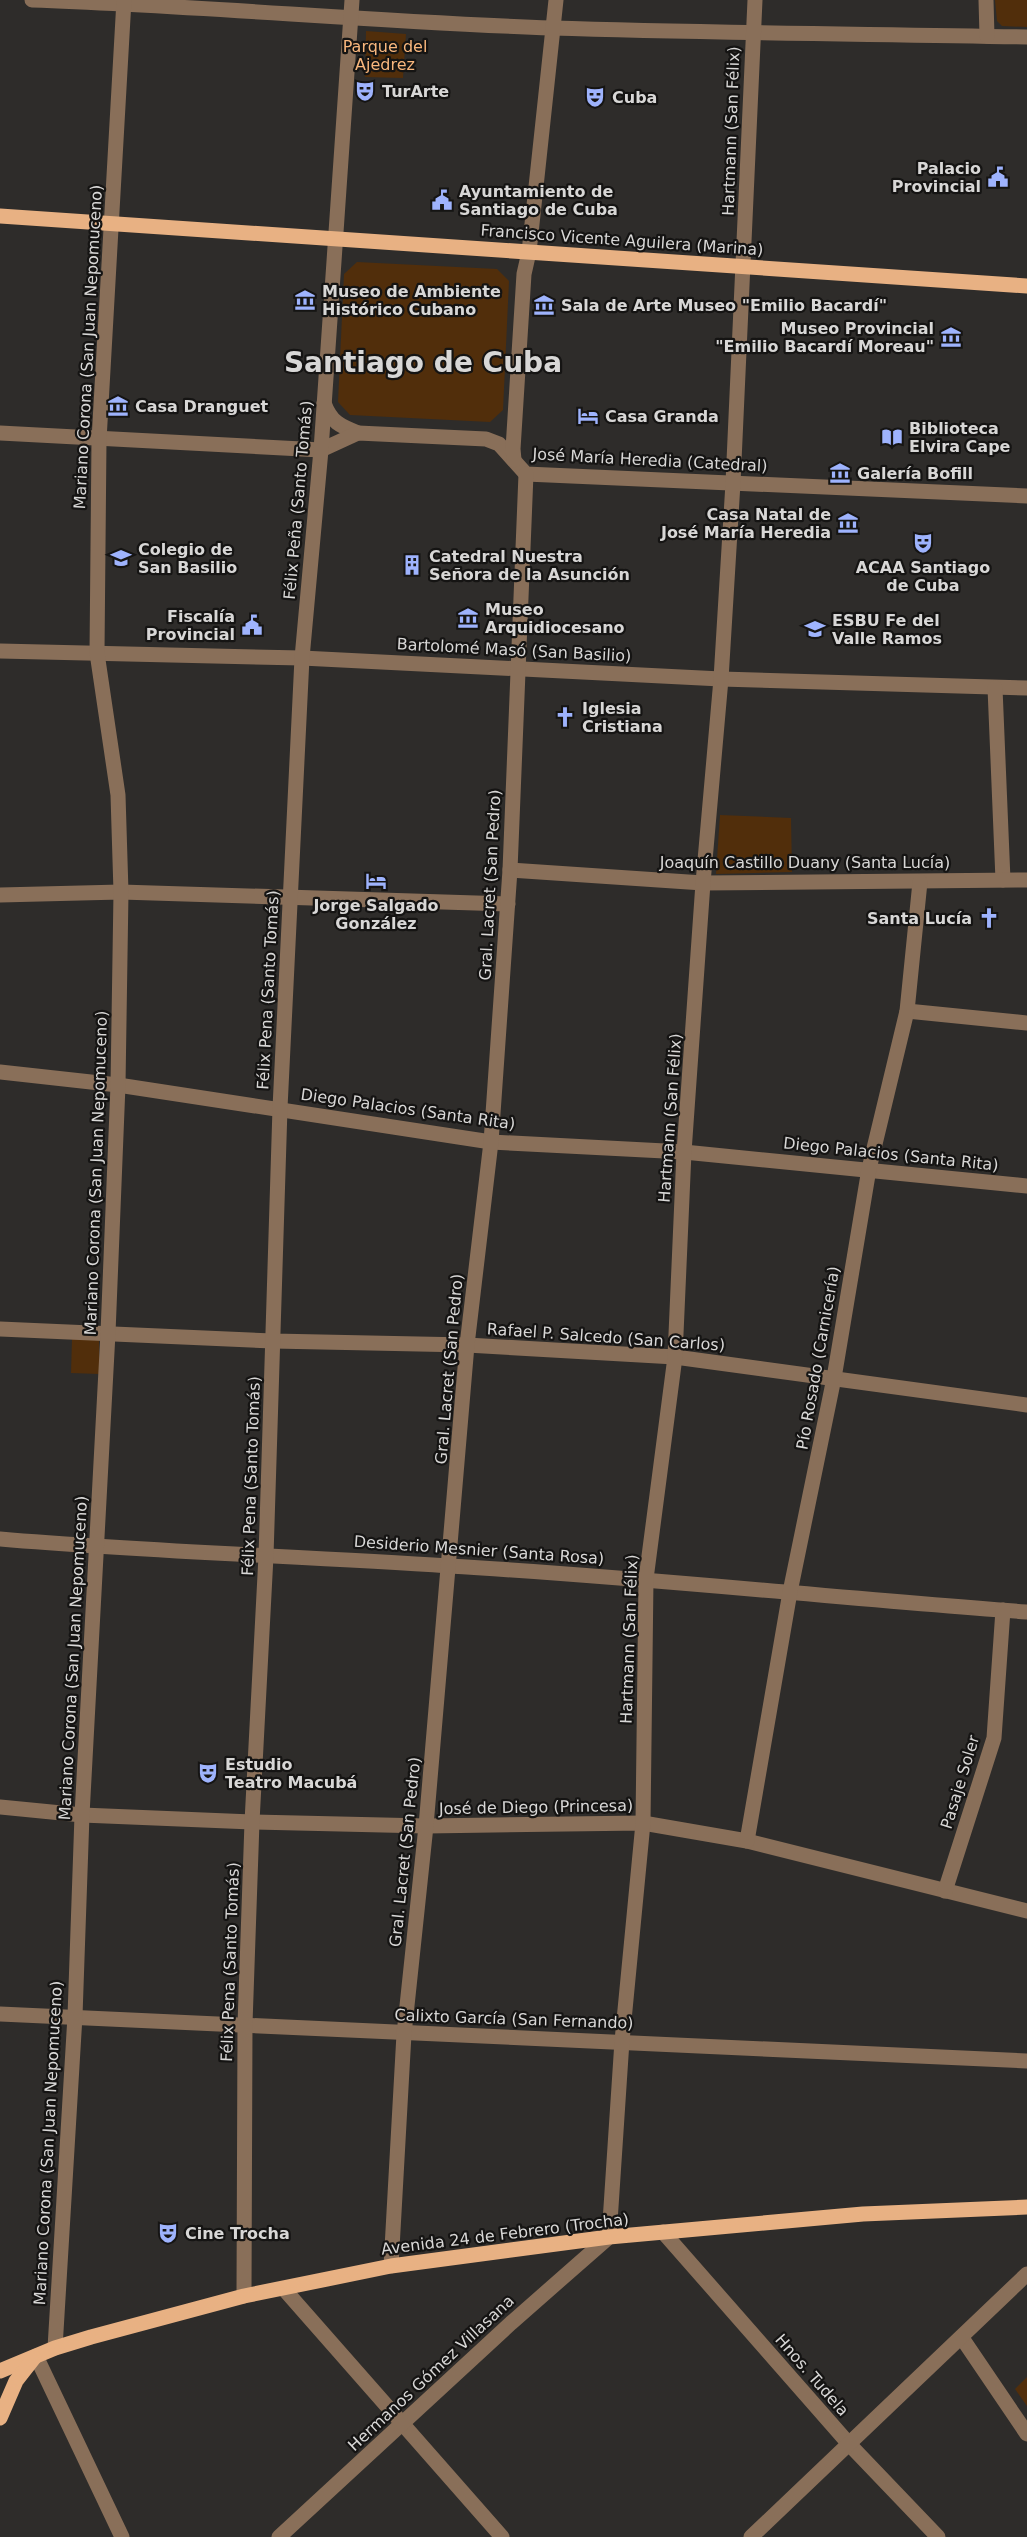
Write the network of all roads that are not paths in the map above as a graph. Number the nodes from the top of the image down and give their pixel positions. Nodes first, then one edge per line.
1 (32, 0) edge
2 (352, 0) edge
3 (555, 0) edge
4 (755, 0) edge
5 (986, 0) edge
6 (124, 2) edge
7 (350, 18) junction
8 (552, 28) junction
9 (753, 32) junction
10 (987, 36) junction
11 (1027, 37) edge
12 (0, 216) edge
13 (112, 224) junction
14 (335, 238) junction
15 (529, 252) junction
16 (744, 266) junction
17 (1027, 285) edge
18 (324, 403) junction
19 (0, 433) edge
20 (358, 433) junction
21 (99, 440) junction
22 (321, 450) junction
23 (514, 460) junction
24 (526, 474) junction
25 (733, 483) junction
26 (1027, 496) edge
27 (0, 651) edge
28 (97, 652) junction
29 (302, 658) junction
30 (518, 668) junction
31 (721, 679) junction
32 (995, 688) junction
33 (1027, 688) edge
34 (510, 870) junction
35 (1003, 880) junction
36 (1027, 880) edge
37 (920, 882) junction
38 (703, 883) junction
39 (121, 892) junction
40 (0, 895) edge
41 (291, 896) junction
42 (508, 904) junction
43 (907, 1011) junction
44 (1027, 1023) edge
45 (0, 1072) edge
46 (118, 1085) junction
47 (280, 1108) junction
48 (491, 1142) junction
49 (684, 1152) junction
50 (869, 1169) junction
51 (1027, 1186) edge
52 (0, 1329) edge
53 (108, 1333) junction
54 (273, 1341) junction
55 (467, 1345) junction
56 (675, 1357) junction
57 (834, 1378) junction
58 (1027, 1405) edge
59 (0, 1539) edge
60 (98, 1548) junction
61 (266, 1556) junction
62 (449, 1566) junction
63 (646, 1579) junction
64 (790, 1592) junction
65 (1003, 1610) junction
66 (1027, 1612) edge
67 (0, 1807) edge
68 (82, 1815) junction
69 (252, 1822) junction
70 (643, 1824) junction
71 (426, 1826) junction
72 (747, 1841) junction
73 (945, 1891) junction
74 (1027, 1911) edge
75 (0, 2014) edge
76 (75, 2016) junction
77 (245, 2024) junction
78 (405, 2034) junction
79 (622, 2041) junction
80 (1027, 2061) edge
81 (1027, 2207) edge
82 (663, 2232) junction
83 (609, 2237) junction
84 (391, 2266) junction
85 (1027, 2274) edge
86 (284, 2289) junction
87 (244, 2296) junction
88 (962, 2338) junction
89 (55, 2348) junction
90 (36, 2356) junction
91 (0, 2371) edge
92 (0, 2418) edge
93 (404, 2423) junction
94 (1027, 2434) edge
95 (849, 2444) junction
96 (122, 2537) edge
97 (279, 2537) edge
98 (502, 2537) edge
99 (751, 2537) edge
100 (938, 2537) edge

1 - 6 street
2 - 7 street
3 - 8 street
4 - 9 street, Hartmann (San Félix)
5 - 10 street
6 - 7 street
6 - 13 street, Mariano Corona (San Juan Nepomuceno)
7 - 8 street
7 - 14 street
8 - 9 street
8 - 15 street
9 - 10 street
9 - 16 street, Hartmann (San Félix)
10 - 11 street
12 - 13 main road, Francisco Vicente Aguilera (Marina)
13 - 14 main road, Francisco Vicente Aguilera (Marina)
13 - 21 street, Mariano Corona (San Juan Nepomuceno)
14 - 15 main road, Francisco Vicente Aguilera (Marina)
14 - 18 street, Félix Peña (Santo Tomás)
15 - 16 main road, Francisco Vicente Aguilera (Marina)
15 - 23 street
16 - 17 main road, Francisco Vicente Aguilera (Marina)
16 - 25 street, Hartmann (San Félix)
18 - 20 street
18 - 22 street, Félix Peña (Santo Tomás)
19 - 21 street, José María Heredia (Catedral)
20 - 22 street, José María Heredia (Catedral)
20 - 23 street, José María Heredia (Catedral)
21 - 22 street, José María Heredia (Catedral)
21 - 28 street, Mariano Corona (San Juan Nepomuceno)
22 - 29 street, Félix Peña (Santo Tomás)
23 - 24 street, José María Heredia (Catedral)
24 - 25 street, José María Heredia (Catedral)
24 - 30 street, Gral. Lacret (San Pedro)
25 - 26 street, José María Heredia (Catedral)
25 - 31 street, Hartmann (San Félix)
27 - 28 street, Bartolomé Masó (San Basilio)
28 - 29 street, Bartolomé Masó (San Basilio)
28 - 39 street, Mariano Corona (San Juan Nepomuceno)
29 - 30 street, Bartolomé Masó (San Basilio)
29 - 41 street, Félix Pena (Santo Tomás)
30 - 31 street, Bartolomé Masó (San Basilio)
30 - 34 street, Gral. Lacret (San Pedro)
31 - 32 street, Bartolomé Masó (San Basilio)
31 - 38 street, Hartmann (San Félix)
32 - 33 street, Bartolomé Masó (San Basilio)
32 - 35 street
34 - 38 street, Joaquín Castillo Duany (Santa Lucía)
34 - 42 street, Gral. Lacret (San Pedro)
35 - 36 street, Joaquín Castillo Duany (Santa Lucía)
35 - 37 street, Joaquín Castillo Duany (Santa Lucía)
37 - 38 street, Joaquín Castillo Duany (Santa Lucía)
37 - 43 street, Pío Rosado (Carnicería)
38 - 49 street, Hartmann (San Félix)
39 - 40 street
39 - 41 street
39 - 46 street, Mariano Corona (San Juan Nepomuceno)
41 - 42 street
41 - 47 street, Félix Pena (Santo Tomás)
42 - 48 street, Gral. Lacret (San Pedro)
43 - 44 street
43 - 50 street, Pío Rosado (Carnicería)
45 - 46 street, Diego Palacios (Santa Rita)
46 - 47 street, Diego Palacios (Santa Rita)
46 - 53 street, Mariano Corona (San Juan Nepomuceno)
47 - 48 street, Diego Palacios (Santa Rita)
47 - 54 street, Félix Pena (Santo Tomás)
48 - 49 street, Diego Palacios (Santa Rita)
48 - 55 street, Gral. Lacret (San Pedro)
49 - 50 street, Diego Palacios (Santa Rita)
49 - 56 street, Hartmann (San Félix)
50 - 51 street, Diego Palacios (Santa Rita)
50 - 57 street, Pío Rosado (Carnicería)
52 - 53 street, Rafael P. Salcedo (San Carlos)
53 - 54 street, Rafael P. Salcedo (San Carlos)
53 - 60 street, Mariano Corona (San Juan Nepomuceno)
54 - 55 street, Rafael P. Salcedo (San Carlos)
54 - 61 street, Félix Pena (Santo Tomás)
55 - 56 street, Rafael P. Salcedo (San Carlos)
55 - 62 street, Gral. Lacret (San Pedro)
56 - 57 street, Rafael P. Salcedo (San Carlos)
56 - 63 street, Hartmann (San Félix)
57 - 58 street, Rafael P. Salcedo (San Carlos)
57 - 64 street, Pío Rosado (Carnicería)
59 - 60 street, Desiderio Mesnier (Santa Rosa)
60 - 61 street, Desiderio Mesnier (Santa Rosa)
60 - 68 street, Mariano Corona (San Juan Nepomuceno)
61 - 62 street, Desiderio Mesnier (Santa Rosa)
61 - 69 street, Félix Pena (Santo Tomás)
62 - 63 street, Desiderio Mesnier (Santa Rosa)
62 - 71 street, Gral. Lacret (San Pedro)
63 - 64 street, Desiderio Mesnier (Santa Rosa)
63 - 70 street, Hartmann (San Félix)
64 - 65 street, Desiderio Mesnier (Santa Rosa)
64 - 72 street, Pío Rosado (Carnicería)
65 - 66 street, Desiderio Mesnier (Santa Rosa)
65 - 73 street, Pasaje Soler
67 - 68 street, José de Diego (Princesa)
68 - 69 street, José de Diego (Princesa)
68 - 76 street, Mariano Corona (San Juan Nepomuceno)
69 - 71 street, José de Diego (Princesa)
69 - 77 street, Félix Pena (Santo Tomás)
70 - 71 street, José de Diego (Princesa)
70 - 72 street, José de Diego (Princesa)
70 - 79 street, Hartmann (San Félix)
71 - 78 street, Gral. Lacret (San Pedro)
72 - 73 street, José de Diego (Princesa)
73 - 74 street, José de Diego (Princesa)
75 - 76 street, Calixto García (San Fernando)
76 - 77 street, Calixto García (San Fernando)
76 - 89 street, Mariano Corona (San Juan Nepomuceno)
77 - 78 street, Calixto García (San Fernando)
77 - 87 street, Félix Pena (Santo Tomás)
78 - 79 street, Calixto García (San Fernando)
78 - 84 street, Gral. Lacret (San Pedro)
79 - 80 street, Calixto García (San Fernando)
79 - 83 street, Hartmann (San Félix)
81 - 82 main road, Avenida 24 de Febrero (Trocha)
82 - 83 main road, Avenida 24 de Febrero (Trocha)
82 - 95 street, Hnos. Tudela
83 - 84 main road, Avenida 24 de Febrero (Trocha)
83 - 93 street, Hermanos Gómez Villasana
84 - 86 main road, Avenida 24 de Febrero (Trocha)
85 - 88 street
86 - 87 main road, Avenida 24 de Febrero (Trocha)
86 - 93 street
87 - 89 main road, Avenida 24 de Febrero (Trocha)
88 - 94 street
88 - 95 street
89 - 90 main road, Avenida 24 de Febrero (Trocha)
90 - 91 main road, Avenida 24 de Febrero (Trocha)
90 - 92 main road
90 - 96 street
93 - 97 street, Hermanos Gómez Villasana
93 - 98 street
95 - 99 street
95 - 100 street, Hnos. Tudela

